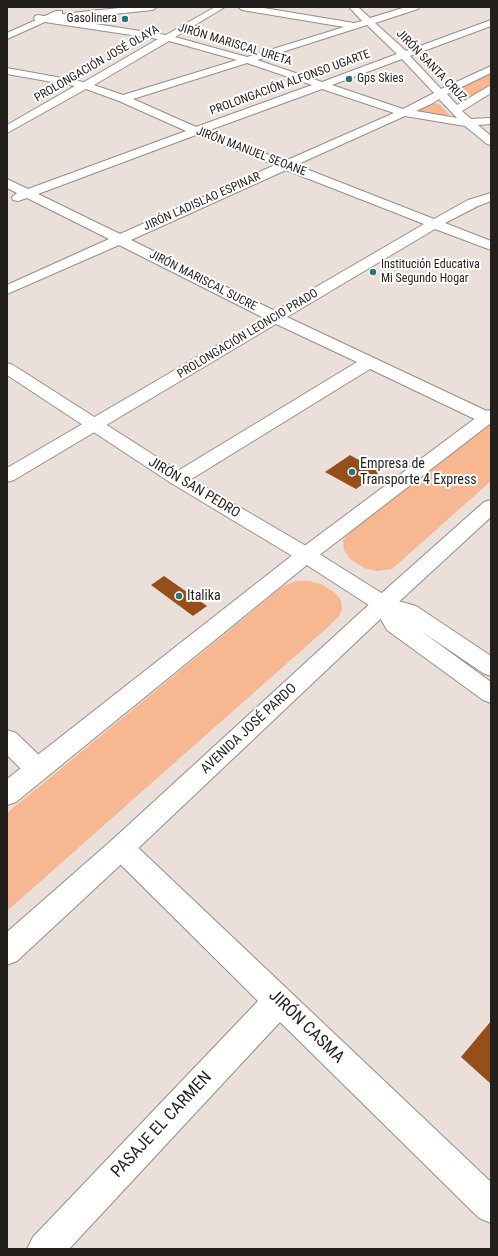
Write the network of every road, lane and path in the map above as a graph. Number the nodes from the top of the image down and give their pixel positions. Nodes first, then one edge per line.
1 (62, 7) edge
2 (72, 7) edge
3 (153, 7) edge
4 (220, 7) edge
5 (242, 7) edge
6 (353, 7) edge
7 (415, 7) edge
8 (42, 18) junction
9 (491, 23) edge
10 (355, 25) junction
11 (372, 25) junction
12 (9, 33) edge
13 (168, 38) junction
14 (404, 55) junction
15 (248, 60) junction
16 (491, 69) edge
17 (7, 71) edge
18 (85, 85) junction
19 (320, 86) junction
20 (491, 88) edge
21 (440, 94) junction
22 (123, 99) junction
23 (456, 110) junction
24 (402, 112) junction
25 (491, 121) edge
26 (468, 123) junction
27 (7, 130) edge
28 (195, 131) junction
29 (491, 142) edge
30 (284, 165) junction
31 (7, 184) edge
32 (26, 194) junction
33 (491, 197) edge
34 (7, 201) edge
35 (434, 224) junction
36 (118, 239) junction
37 (491, 246) edge
38 (7, 290) edge
39 (276, 318) junction
40 (369, 362) junction
41 (7, 368) edge
42 (489, 417) edge
43 (93, 425) junction
44 (7, 476) edge
45 (178, 479) junction
46 (491, 506) edge
47 (306, 555) junction
48 (383, 604) junction
49 (491, 667) edge
50 (491, 694) edge
51 (7, 740) edge
52 (37, 769) junction
53 (7, 794) edge
54 (121, 848) junction
55 (7, 951) edge
56 (279, 1001) junction
57 (491, 1206) edge
58 (45, 1249) edge

1 - 8 street
2 - 8 street
3 - 8 street
4 - 13 street, PROLONGACIÓN JOSÉ OLAYA
5 - 10 street
6 - 11 street, JIRÓN SANTA CRUZ
7 - 11 street
8 - 12 street
8 - 13 street, JIRÓN MARISCAL URETA
9 - 14 street, PROLONGACIÓN ALFONSO UGARTE
10 - 11 street
10 - 15 street
11 - 14 street, JIRÓN SANTA CRUZ
13 - 15 street, JIRÓN MARISCAL URETA
13 - 18 street, PROLONGACIÓN JOSÉ OLAYA
14 - 19 street, PROLONGACIÓN ALFONSO UGARTE
14 - 21 street, JIRÓN SANTA CRUZ
15 - 19 street, JIRÓN MARISCAL URETA
15 - 22 street
16 - 21 street, JIRÓN LADISLAO ESPINAR
17 - 18 street, JIRÓN MANUEL SEOANE
18 - 22 street, JIRÓN MANUEL SEOANE
18 - 27 street, PROLONGACIÓN JOSÉ OLAYA
19 - 24 street, JIRÓN MARISCAL URETA
19 - 28 street, PROLONGACIÓN ALFONSO UGARTE
20 - 23 street
21 - 23 street, JIRÓN SANTA CRUZ
21 - 24 street, JIRÓN LADISLAO ESPINAR
22 - 28 street, JIRÓN MANUEL SEOANE
23 - 26 street, JIRÓN SANTA CRUZ
24 - 26 street, JIRÓN MARISCAL URETA
24 - 30 street, JIRÓN LADISLAO ESPINAR
25 - 26 street, JIRÓN MARISCAL URETA
26 - 29 street, JIRÓN SANTA CRUZ
28 - 30 street, JIRÓN MANUEL SEOANE
28 - 32 street, PROLONGACIÓN ALFONSO UGARTE
30 - 35 street, JIRÓN MANUEL SEOANE
30 - 36 street, JIRÓN LADISLAO ESPINAR
31 - 32 street, JIRÓN MARISCAL SUCRE
32 - 34 street, PROLONGACIÓN ALFONSO UGARTE
32 - 36 street, JIRÓN MARISCAL SUCRE
33 - 35 street, PROLONGACIÓN LEONCIO PRADO
35 - 37 street, JIRÓN MANUEL SEOANE
35 - 39 street, PROLONGACIÓN LEONCIO PRADO
36 - 38 street, JIRÓN LADISLAO ESPINAR
36 - 39 street, JIRÓN MARISCAL SUCRE
39 - 40 street, JIRÓN MARISCAL SUCRE
39 - 43 street, PROLONGACIÓN LEONCIO PRADO
40 - 42 street, JIRÓN MARISCAL SUCRE
40 - 45 street
41 - 43 street, JIRÓN SAN PEDRO
42 - 47 street
43 - 44 street, PROLONGACIÓN LEONCIO PRADO
43 - 45 street, JIRÓN SAN PEDRO
45 - 47 street, JIRÓN SAN PEDRO
46 - 48 street, AVENIDA JOSÉ PARDO
47 - 48 street, JIRÓN SAN PEDRO
47 - 52 street
48 - 49 street, JIRÓN SAN PEDRO
48 - 50 street, JIRÓN SAN PEDRO
48 - 54 street, AVENIDA JOSÉ PARDO
51 - 52 street
52 - 53 street
54 - 55 street, AVENIDA JOSÉ PARDO
54 - 56 street, JIRÓN CASMA
56 - 57 street, JIRÓN CASMA
56 - 58 street, PASAJE EL CARMEN

